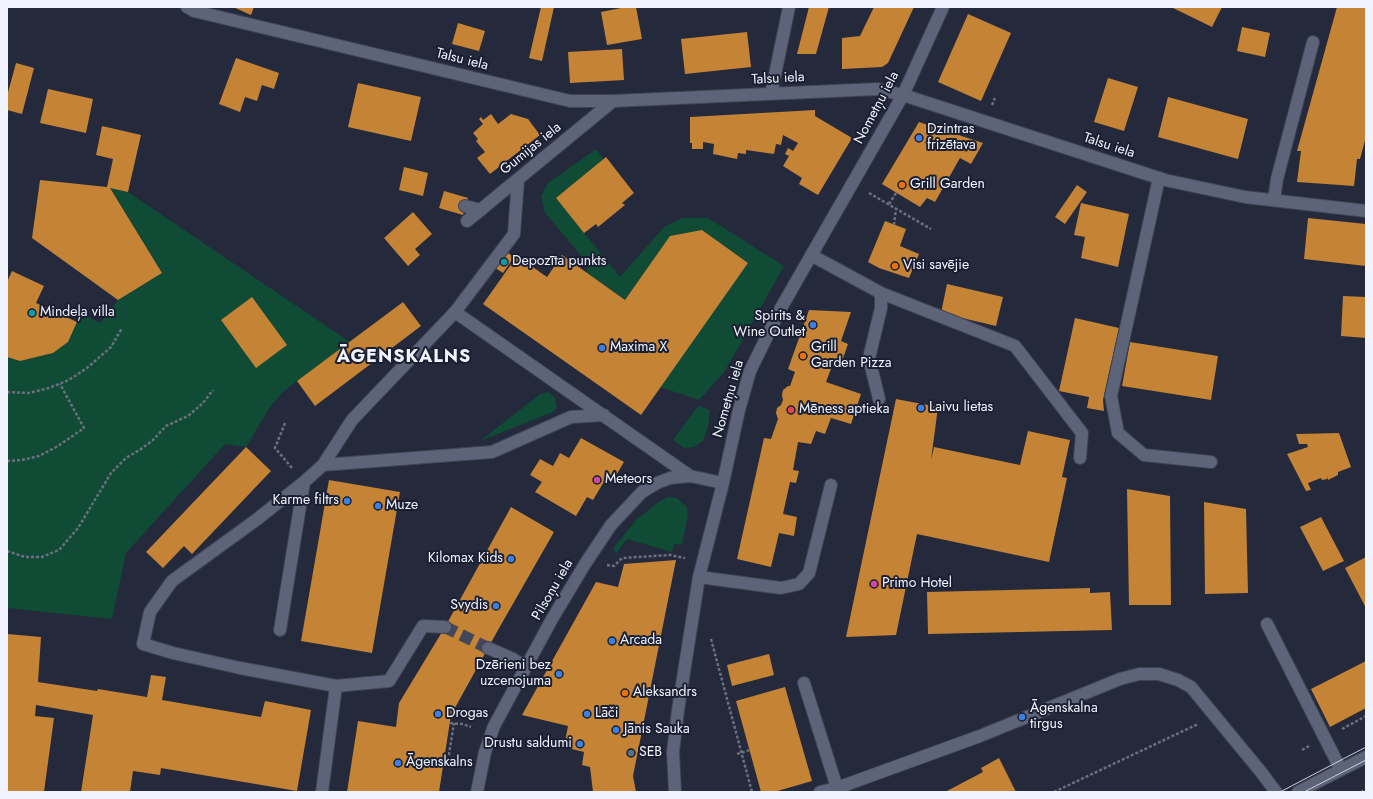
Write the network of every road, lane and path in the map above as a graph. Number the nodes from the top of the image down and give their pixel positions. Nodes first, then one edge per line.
1 (187, 7) edge
2 (789, 7) edge
3 (944, 7) edge
4 (1313, 42) dead end
5 (771, 94) junction
6 (903, 95) junction
7 (613, 101) junction
8 (1159, 178) junction
9 (518, 180) junction
10 (867, 192) dead end
11 (896, 192) dead end
12 (1274, 200) junction
13 (889, 204) junction
14 (465, 206) dead end
15 (896, 208) junction
16 (481, 210) junction
17 (1366, 211) edge
18 (467, 221) dead end
19 (894, 225) dead end
20 (931, 229) dead end
21 (811, 255) junction
22 (881, 293) junction
23 (455, 312) junction
24 (122, 328) dead end
25 (60, 384) junction
26 (213, 390) dead end
27 (7, 392) edge
28 (879, 399) dead end
29 (604, 415) junction
30 (285, 422) dead end
31 (1080, 458) dead end
32 (7, 461) edge
33 (1211, 462) dead end
34 (323, 465) junction
35 (690, 476) junction
36 (304, 482) junction
37 (723, 483) junction
38 (831, 485) dead end
39 (7, 551) edge
40 (686, 558) dead end
41 (584, 564) junction
42 (699, 577) junction
43 (1267, 624) dead end
44 (445, 626) tunnel mouth
45 (280, 630) dead end
46 (711, 639) dead end
47 (488, 648) tunnel mouth
48 (526, 667) junction
49 (804, 683) dead end
50 (336, 686) junction
51 (1215, 716) junction
52 (471, 727) dead end
53 (750, 750) dead end
54 (742, 753) junction
55 (737, 754) dead end
56 (1366, 757) edge
57 (448, 760) dead end
58 (1341, 770) junction
59 (837, 788) junction
60 (1366, 789) edge
61 (322, 792) edge
62 (476, 792) edge
63 (674, 792) edge
64 (752, 792) edge
65 (820, 792) edge
66 (1054, 792) edge
67 (1276, 792) edge
68 (1298, 792) edge
69 (1361, 792) edge

1 - 7 street, Talsu iela
2 - 5 street
3 - 6 street, Nometņu iela
4 - 12 street
5 - 6 street, Talsu iela
5 - 7 street, Talsu iela
6 - 8 street, Talsu iela
6 - 21 street, Nometņu iela
7 - 9 street, Gumijas iela
8 - 12 street, Talsu iela
8 - 33 street
9 - 16 street, Gumijas iela
9 - 23 street
10 - 13 path
11 - 13 path
12 - 17 street, Talsu iela
13 - 15 path
14 - 16 street
15 - 19 path
15 - 20 path
16 - 18 street, Gumijas iela
21 - 22 street
21 - 37 street, Nometņu iela
22 - 28 street
22 - 31 street
23 - 29 street
23 - 34 street
24 - 25 path
25 - 27 path
25 - 32 path
26 - 39 path
29 - 34 street
29 - 35 street
30 - 36 path
34 - 36 street
35 - 37 street, Pilsoņu iela
35 - 41 street, Pilsoņu iela
36 - 45 street
36 - 50 street
37 - 42 street, Nometņu iela
38 - 42 street
40 - 41 path
41 - 48 street, Pilsoņu iela
42 - 63 street, Nometņu iela
43 - 58 street
44 - 50 street
46 - 54 path
47 - 48 street
48 - 62 street, Pilsoņu iela
49 - 59 street
50 - 61 street
51 - 59 street
51 - 66 path
51 - 67 street
52 - 57 path
53 - 54 path
54 - 55 path
54 - 64 path
56 - 58 street
58 - 68 street
59 - 65 street
60 - 69 path

